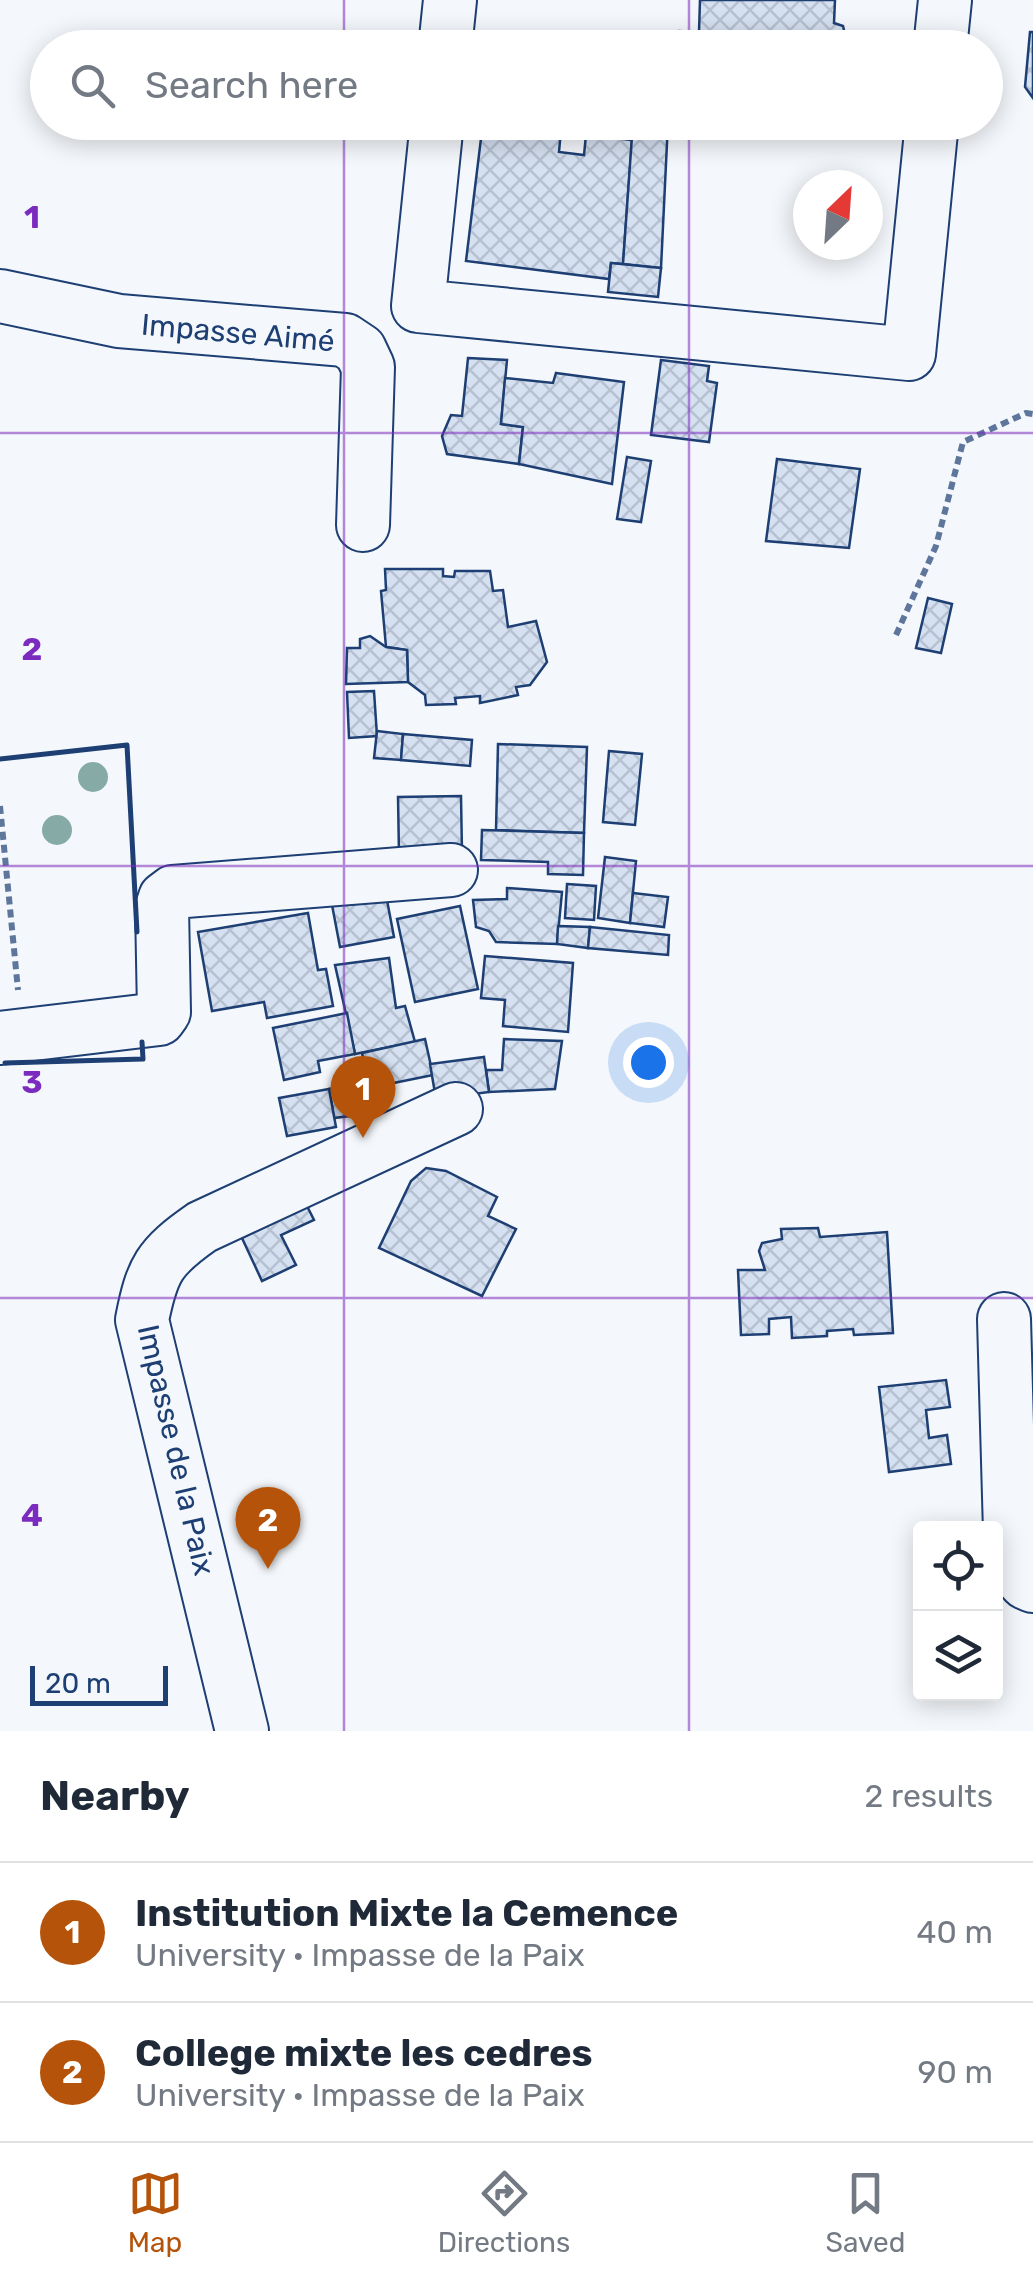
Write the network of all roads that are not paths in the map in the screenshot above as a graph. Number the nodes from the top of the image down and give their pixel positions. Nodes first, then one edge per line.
1 (450, 0) edge
2 (945, 0) edge
3 (447, 30) edge
4 (942, 30) edge
5 (435, 140) edge
6 (930, 140) edge
7 (0, 296) edge
8 (363, 525) dead end
9 (451, 870) dead end
10 (11, 1037) edge
11 (456, 1109) dead end
12 (1004, 1319) dead end
13 (1033, 1586) edge
14 (242, 1731) edge

1 - 3 street
2 - 4 street
5 - 6 street
7 - 8 street, Impasse Aimé
9 - 10 street
11 - 14 street, Impasse de la Paix
12 - 13 street

